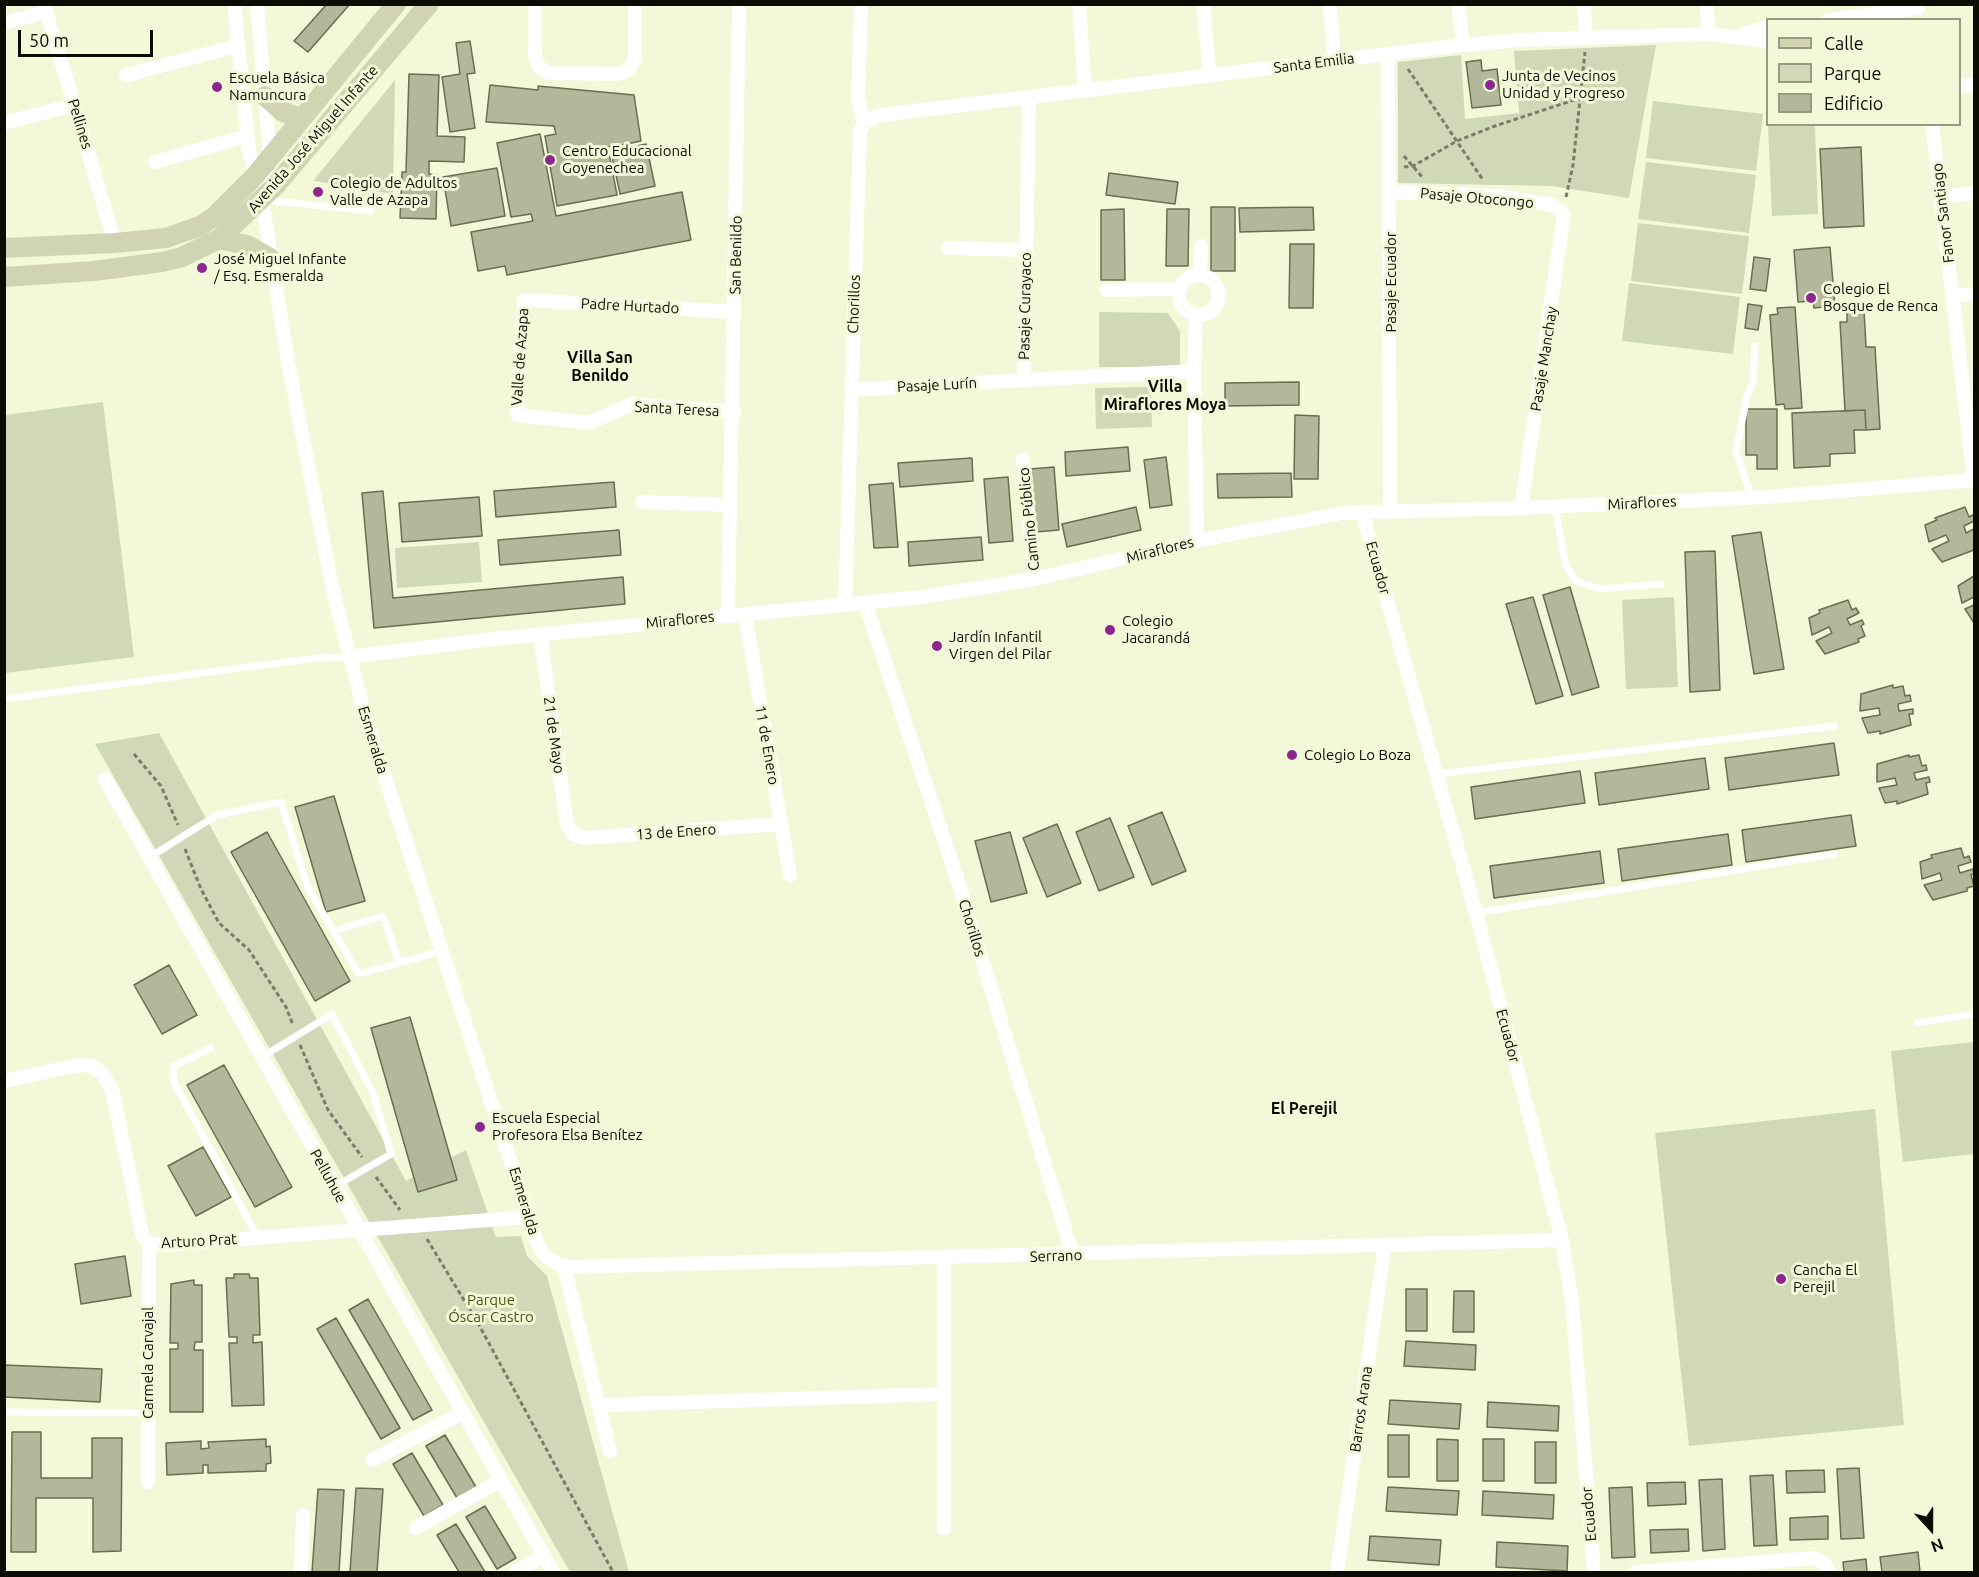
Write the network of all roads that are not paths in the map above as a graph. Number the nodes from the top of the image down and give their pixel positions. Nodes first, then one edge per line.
1 (234, 4) edge
2 (257, 4) edge
3 (396, 4) edge
4 (429, 4) edge
5 (535, 4) edge
6 (635, 4) edge
7 (739, 4) edge
8 (861, 4) edge
9 (1079, 4) edge
10 (1203, 4) edge
11 (1329, 4) edge
12 (1458, 4) edge
13 (1584, 4) edge
14 (1706, 4) edge
15 (45, 8) edge
16 (1919, 11) edge
17 (1848, 18) edge
18 (4, 23) edge
19 (1766, 27) edge
20 (1709, 34) junction
21 (1740, 36) junction
22 (1586, 38) junction
23 (1766, 41) edge
24 (1463, 45) junction
25 (237, 46) junction
26 (1388, 59) junction
27 (1335, 60) junction
28 (126, 75) dead end
29 (1210, 76) junction
30 (1085, 90) junction
31 (265, 96) junction
32 (1029, 97) junction
33 (74, 105) junction
34 (301, 118) junction
35 (864, 122) junction
36 (4, 123) edge
37 (1932, 126) edge
38 (247, 136) junction
39 (270, 156) junction
40 (155, 162) dead end
41 (254, 177) junction
42 (1391, 192) junction
43 (1974, 193) edge
44 (1941, 197) junction
45 (262, 199) junction
46 (1561, 210) joint
47 (371, 211) dead end
48 (219, 240) junction
49 (116, 243) junction
50 (1201, 246) dead end
51 (4, 248) edge
52 (948, 248) dead end
53 (1026, 250) junction
54 (270, 258) junction
55 (1200, 275) junction
56 (4, 277) edge
57 (1178, 289) junction
58 (1106, 290) dead end
59 (1974, 294) edge
60 (1952, 296) junction
61 (524, 300) joint
62 (735, 312) junction
63 (1197, 317) junction
64 (1755, 346) dead end
65 (1194, 371) junction
66 (1024, 380) junction
67 (851, 390) junction
68 (734, 412) junction
69 (517, 415) joint
70 (1023, 460) dead end
71 (1974, 480) edge
72 (1752, 498) junction
73 (642, 502) dead end
74 (731, 505) junction
75 (1555, 507) junction
76 (1521, 508) junction
77 (1390, 510) junction
78 (1362, 512) junction
79 (1197, 541) junction
80 (1035, 579) junction
81 (1661, 584) dead end
82 (865, 603) junction
83 (845, 605) junction
84 (745, 614) junction
85 (728, 616) junction
86 (540, 634) junction
87 (349, 657) junction
88 (4, 699) edge
89 (1834, 726) dead end
90 (1438, 774) junction
91 (105, 778) dead end
92 (781, 824) junction
93 (573, 834) joint
94 (1834, 854) dead end
95 (150, 857) junction
96 (790, 875) dead end
97 (1476, 912) junction
98 (334, 931) junction
99 (442, 951) junction
100 (399, 962) junction
101 (1974, 1014) edge
102 (1917, 1023) dead end
103 (211, 1048) dead end
104 (261, 1057) junction
105 (4, 1081) edge
106 (334, 1187) junction
107 (529, 1217) junction
108 (358, 1230) junction
109 (258, 1238) junction
110 (1562, 1240) junction
111 (149, 1243) junction
112 (1385, 1245) junction
113 (1073, 1255) junction
114 (944, 1259) junction
115 (550, 1261) joint
116 (564, 1266) junction
117 (944, 1394) junction
118 (599, 1405) junction
119 (4, 1412) edge
120 (148, 1413) junction
121 (462, 1413) junction
122 (610, 1451) dead end
123 (372, 1460) dead end
124 (501, 1480) junction
125 (148, 1482) dead end
126 (303, 1515) dead end
127 (416, 1528) dead end
128 (945, 1528) dead end
129 (543, 1555) junction
130 (301, 1572) edge
131 (516, 1572) edge
132 (554, 1572) edge
133 (1337, 1572) edge
134 (1594, 1572) edge
135 (1635, 1572) edge
136 (1829, 1572) edge

1 - 25 street, Esmeralda
2 - 31 street, Esmeralda
3 - 34 main road, Avenida José Miguel Infante
4 - 45 main road, Avenida José Miguel Infante
5 - 6 street
7 - 62 street, San Benildo
8 - 35 street, Chorillos
9 - 30 street
10 - 29 street
11 - 27 street
12 - 24 street
13 - 22 street
14 - 20 street
15 - 18 street
15 - 33 street, Pellines
16 - 17 street
19 - 21 street
20 - 21 street, Santa Emilia
20 - 22 street, Santa Emilia
21 - 23 street, Santa Emilia
22 - 24 street, Santa Emilia
24 - 26 street, Santa Emilia
25 - 28 street
25 - 38 street, Esmeralda
26 - 27 street, Santa Emilia
26 - 42 street, Pasaje Ecuador
27 - 29 street, Santa Emilia
29 - 30 street, Santa Emilia
30 - 32 street, Santa Emilia
31 - 34 main road
31 - 39 street, Esmeralda
32 - 35 street, Santa Emilia
32 - 53 street, Pasaje Curayaco
33 - 36 street
33 - 49 street, Pellines
34 - 39 main road, Avenida José Miguel Infante
35 - 67 street, Chorillos
37 - 44 street, Fanor Santiago
38 - 40 street
38 - 41 street, Esmeralda
39 - 41 main road, Avenida José Miguel Infante
39 - 45 street, Esmeralda
41 - 45 street, Esmeralda
41 - 49 main road, Avenida José Miguel Infante
42 - 46 street, Pasaje Otocongo
42 - 77 street, Pasaje Ecuador
43 - 44 street
44 - 60 street, Fanor Santiago
45 - 47 lane
45 - 48 main road, Avenida José Miguel Infante
45 - 54 street, Esmeralda
46 - 76 street, Pasaje Manchay
48 - 54 main road
48 - 56 main road, Avenida José Miguel Infante
49 - 51 main road, Avenida José Miguel Infante
50 - 55 street
52 - 53 street
53 - 66 street, Pasaje Curayaco
54 - 87 street, Esmeralda
55 - 57 street
55 - 63 street
57 - 58 street
57 - 63 street
59 - 60 street
60 - 71 street, Fanor Santiago
61 - 62 street, Padre Hurtado
61 - 69 street, Valle de Azapa
62 - 68 street, San Benildo
63 - 65 street
64 - 72 lane
65 - 66 street, Pasaje Curayaco
65 - 79 street
66 - 67 street, Pasaje Lurín
67 - 83 street, Chorillos
68 - 69 street, Santa Teresa
68 - 74 street, San Benildo
70 - 80 street, Camino Público
71 - 72 street, Miraflores
72 - 75 street, Miraflores
73 - 74 street
74 - 85 street, San Benildo
75 - 76 street, Miraflores
75 - 81 lane
76 - 77 street, Miraflores
77 - 78 street, Miraflores
78 - 79 street, Miraflores
78 - 90 street, Ecuador
79 - 80 street, Miraflores
80 - 82 street, Miraflores
82 - 83 street, Miraflores
82 - 113 street, Chorillos
83 - 84 street, Miraflores
84 - 85 street, Miraflores
84 - 92 street, 11 de Enero
85 - 86 street, Miraflores
86 - 87 street, Miraflores
86 - 93 street, 21 de Mayo
87 - 88 lane
87 - 99 street, Esmeralda
89 - 90 lane
90 - 97 street, Ecuador
91 - 95 street, Pelluhue
92 - 93 street, 13 de Enero
92 - 96 street, 11 de Enero
94 - 97 lane
95 - 98 lane
95 - 104 street, Pelluhue
97 - 110 street, Ecuador
98 - 100 lane
98 - 100 lane
99 - 100 lane
99 - 107 street, Esmeralda
101 - 102 lane
103 - 109 lane
104 - 106 street, Pelluhue
104 - 106 lane
105 - 111 street, Arturo Prat
106 - 108 street, Pelluhue
107 - 108 street, Arturo Prat
107 - 115 street, Esmeralda
108 - 109 street, Arturo Prat
108 - 121 street, Pelluhue
109 - 111 street, Arturo Prat
110 - 112 street, Serrano
110 - 134 street, Ecuador
111 - 120 street, Carmela Carvajal
112 - 113 street, Serrano
112 - 133 street, Barros Arana
113 - 114 street, Serrano
114 - 116 street, Serrano
114 - 117 street
115 - 116 street, Serrano
116 - 118 street
117 - 118 street
117 - 128 street
118 - 122 street
119 - 120 lane
120 - 125 street, Carmela Carvajal
121 - 123 street
121 - 124 street, Pelluhue
124 - 127 street
124 - 129 street, Pelluhue
126 - 130 street
129 - 131 street
129 - 132 street, Pelluhue
135 - 136 street

